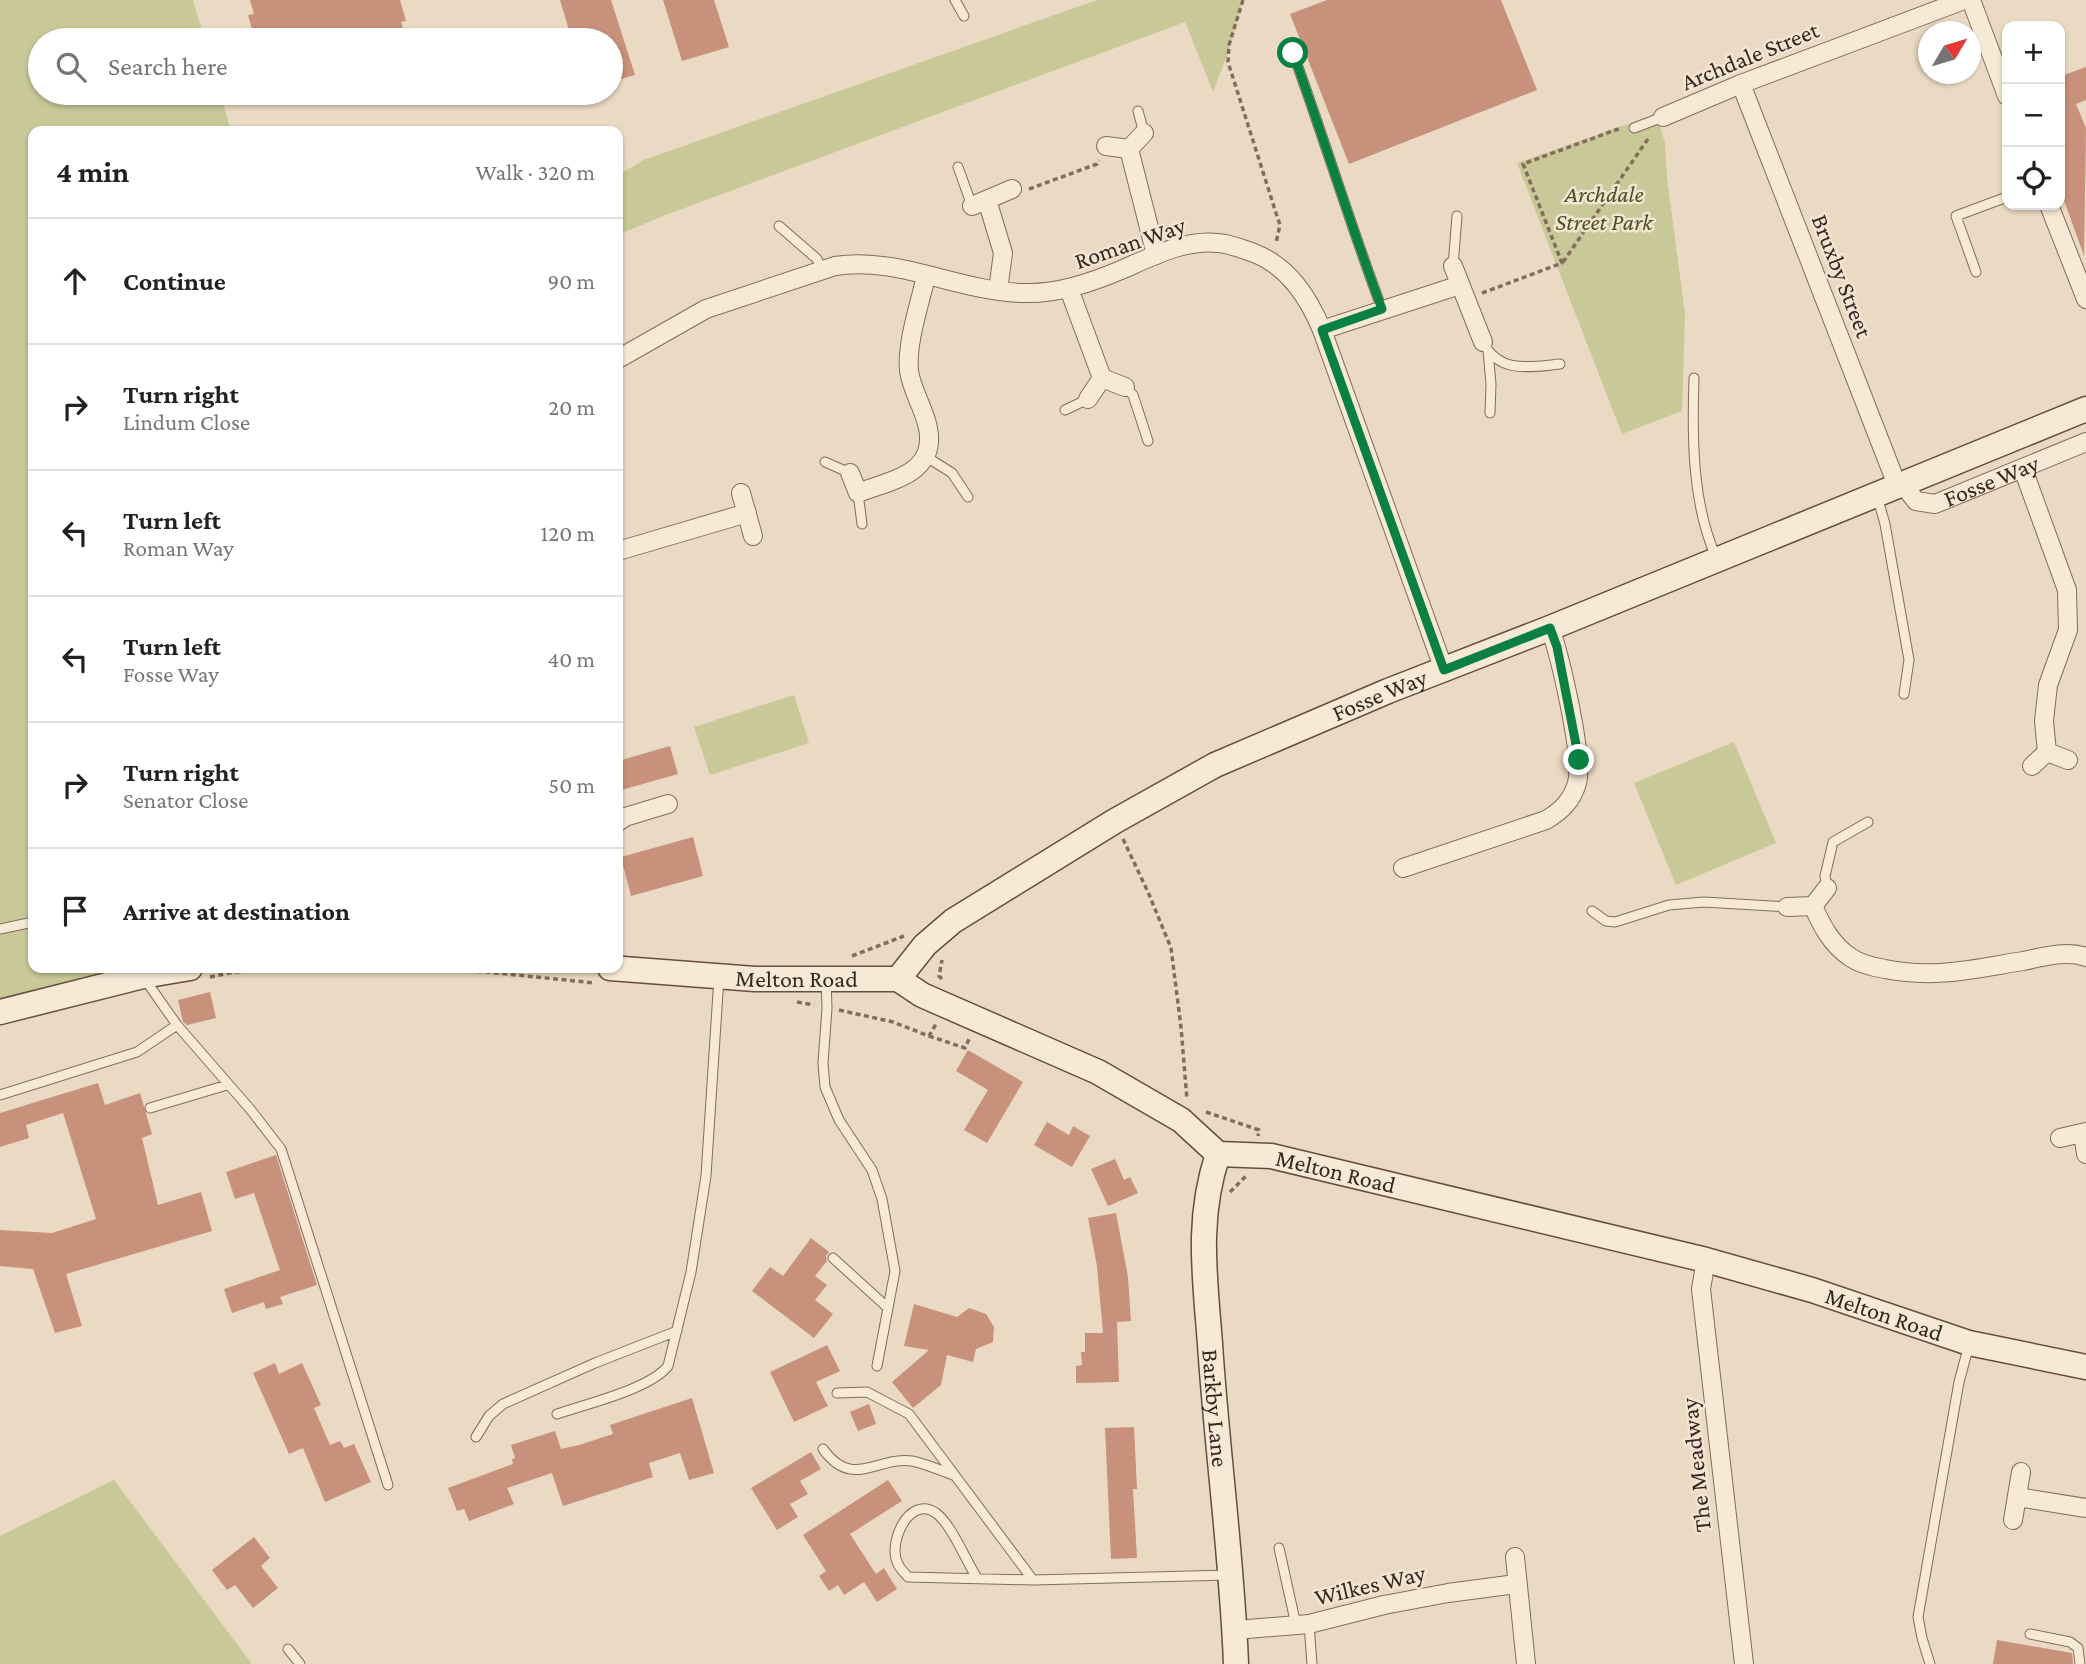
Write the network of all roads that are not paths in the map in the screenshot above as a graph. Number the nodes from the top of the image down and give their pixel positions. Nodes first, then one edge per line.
1 (955, 0) edge
2 (1964, 0) edge
3 (1971, 0) edge
4 (964, 16) dead end
5 (1293, 53) dead end
6 (1741, 84) junction
7 (2002, 84) edge
8 (1138, 111) dead end
9 (1663, 117) joint
10 (1633, 128) road end
11 (1144, 133) joint
12 (1107, 146) road end
13 (1129, 149) junction
14 (958, 167) dead end
15 (1012, 189) road end
16 (2002, 199) edge
17 (979, 203) junction
18 (2051, 210) edge
19 (1457, 216) dead end
20 (779, 226) dead end
21 (1156, 255) junction
22 (1453, 266) joint
23 (822, 270) junction
24 (1976, 272) dead end
25 (926, 276) junction
26 (1069, 289) junction
27 (998, 290) junction
28 (1462, 292) junction
29 (2086, 299) edge
30 (1382, 309) junction
31 (1322, 330) junction
32 (1485, 346) junction
33 (623, 356) edge
34 (1560, 364) dead end
35 (1102, 378) junction
36 (1694, 378) dead end
37 (1125, 387) joint
38 (1088, 399) joint
39 (2086, 409) edge
40 (1065, 410) dead end
41 (1490, 413) dead end
42 (1148, 441) dead end
43 (2086, 442) edge
44 (925, 456) junction
45 (825, 462) dead end
46 (2023, 469) junction
47 (850, 473) joint
48 (1892, 487) junction
49 (741, 493) dead end
50 (858, 493) junction
51 (968, 497) dead end
52 (747, 513) junction
53 (862, 524) dead end
54 (753, 536) dead end
55 (623, 550) edge
56 (1717, 558) junction
57 (1550, 628) junction
58 (1444, 670) junction
59 (1904, 694) dead end
60 (2048, 752) junction
61 (2068, 760) dead end
62 (2032, 766) dead end
63 (668, 804) dead end
64 (623, 818) edge
65 (1868, 822) dead end
66 (1403, 868) dead end
67 (1827, 888) joint
68 (1812, 906) junction
69 (1787, 907) joint
70 (1592, 911) dead end
71 (28, 923) edge
72 (0, 929) edge
73 (2086, 957) edge
74 (623, 969) edge
75 (145, 973) edge
76 (719, 976) junction
77 (826, 978) junction
78 (898, 979) junction
79 (0, 1012) edge
80 (177, 1025) junction
81 (227, 1085) junction
82 (0, 1095) edge
83 (150, 1108) dead end
84 (2085, 1132) edge
85 (2060, 1138) dead end
86 (1218, 1154) junction
87 (2086, 1154) edge
88 (833, 1258) dead end
89 (1706, 1260) junction
90 (888, 1308) junction
91 (677, 1331) junction
92 (1969, 1343) junction
93 (877, 1366) dead end
94 (2086, 1367) edge
95 (837, 1393) dead end
96 (557, 1414) dead end
97 (476, 1437) dead end
98 (823, 1449) dead end
99 (2021, 1472) dead end
100 (955, 1475) junction
101 (388, 1485) dead end
102 (2017, 1497) junction
103 (2086, 1508) edge
104 (2013, 1520) dead end
105 (1279, 1548) dead end
106 (1515, 1557) dead end
107 (1231, 1575) junction
108 (976, 1578) junction
109 (1033, 1580) junction
110 (1516, 1584) junction
111 (1303, 1625) junction
112 (1235, 1630) junction
113 (2030, 1634) dead end
114 (288, 1649) dead end
115 (300, 1664) edge
116 (1236, 1664) edge
117 (1312, 1664) edge
118 (1526, 1664) edge
119 (1744, 1664) edge
120 (1930, 1664) edge
121 (2080, 1664) edge

1 - 4 lane
2 - 6 street, Archdale Street
3 - 7 street
5 - 30 lane
6 - 9 street, Archdale Street
6 - 48 street, Bruxby Street
8 - 11 lane
9 - 10 lane, Archdale Street
11 - 13 street
12 - 13 street
13 - 21 street
14 - 17 lane
15 - 17 street
16 - 24 lane
17 - 27 street
18 - 29 street
19 - 22 lane
20 - 23 lane
21 - 26 street, Roman Way
21 - 31 street, Roman Way
22 - 28 street
23 - 25 street, Roman Way
23 - 33 street, Roman Way
25 - 27 street, Roman Way
25 - 44 street
26 - 27 street, Roman Way
26 - 35 street
28 - 30 street
28 - 32 street
30 - 31 street
31 - 58 street, Roman Way
32 - 34 lane
32 - 41 lane
35 - 37 street
35 - 38 street
36 - 56 lane
37 - 42 lane
38 - 40 lane
39 - 48 street, Fosse Way
43 - 46 street, Fosse Way
44 - 50 street
44 - 51 lane
45 - 47 lane
46 - 48 street, Fosse Way
46 - 60 street
47 - 50 street
48 - 56 street, Fosse Way
48 - 59 lane
49 - 52 street
50 - 53 lane
52 - 54 street
52 - 55 street
56 - 57 street, Fosse Way
57 - 58 street, Fosse Way
57 - 66 street
58 - 78 street, Fosse Way
60 - 61 street
60 - 62 street
63 - 64 street
65 - 67 lane
67 - 68 street
68 - 69 street
68 - 73 street
69 - 70 lane
71 - 72 lane
74 - 76 street, Melton Road
75 - 79 street
75 - 80 lane
76 - 77 street, Melton Road
76 - 91 lane
77 - 78 street, Melton Road
77 - 90 lane
78 - 86 street
80 - 81 lane
80 - 82 lane
81 - 83 lane
81 - 101 lane
84 - 85 street
84 - 87 street
86 - 89 street, Melton Road
86 - 107 street, Barkby Lane
88 - 90 lane
89 - 92 street, Melton Road
89 - 119 street, The Meadway
90 - 93 lane
91 - 96 lane
91 - 97 lane
92 - 94 street, Melton Road
92 - 120 lane
95 - 100 lane
98 - 100 lane
99 - 102 street
100 - 109 lane
102 - 103 street
102 - 104 street
105 - 111 lane
106 - 110 street
107 - 109 lane
107 - 112 street, Barkby Lane
108 - 108 lane
108 - 109 lane
110 - 111 street, Wilkes Way
110 - 118 street
111 - 112 street, Wilkes Way
111 - 117 lane
112 - 116 street, Barkby Lane
113 - 121 lane
114 - 115 lane

